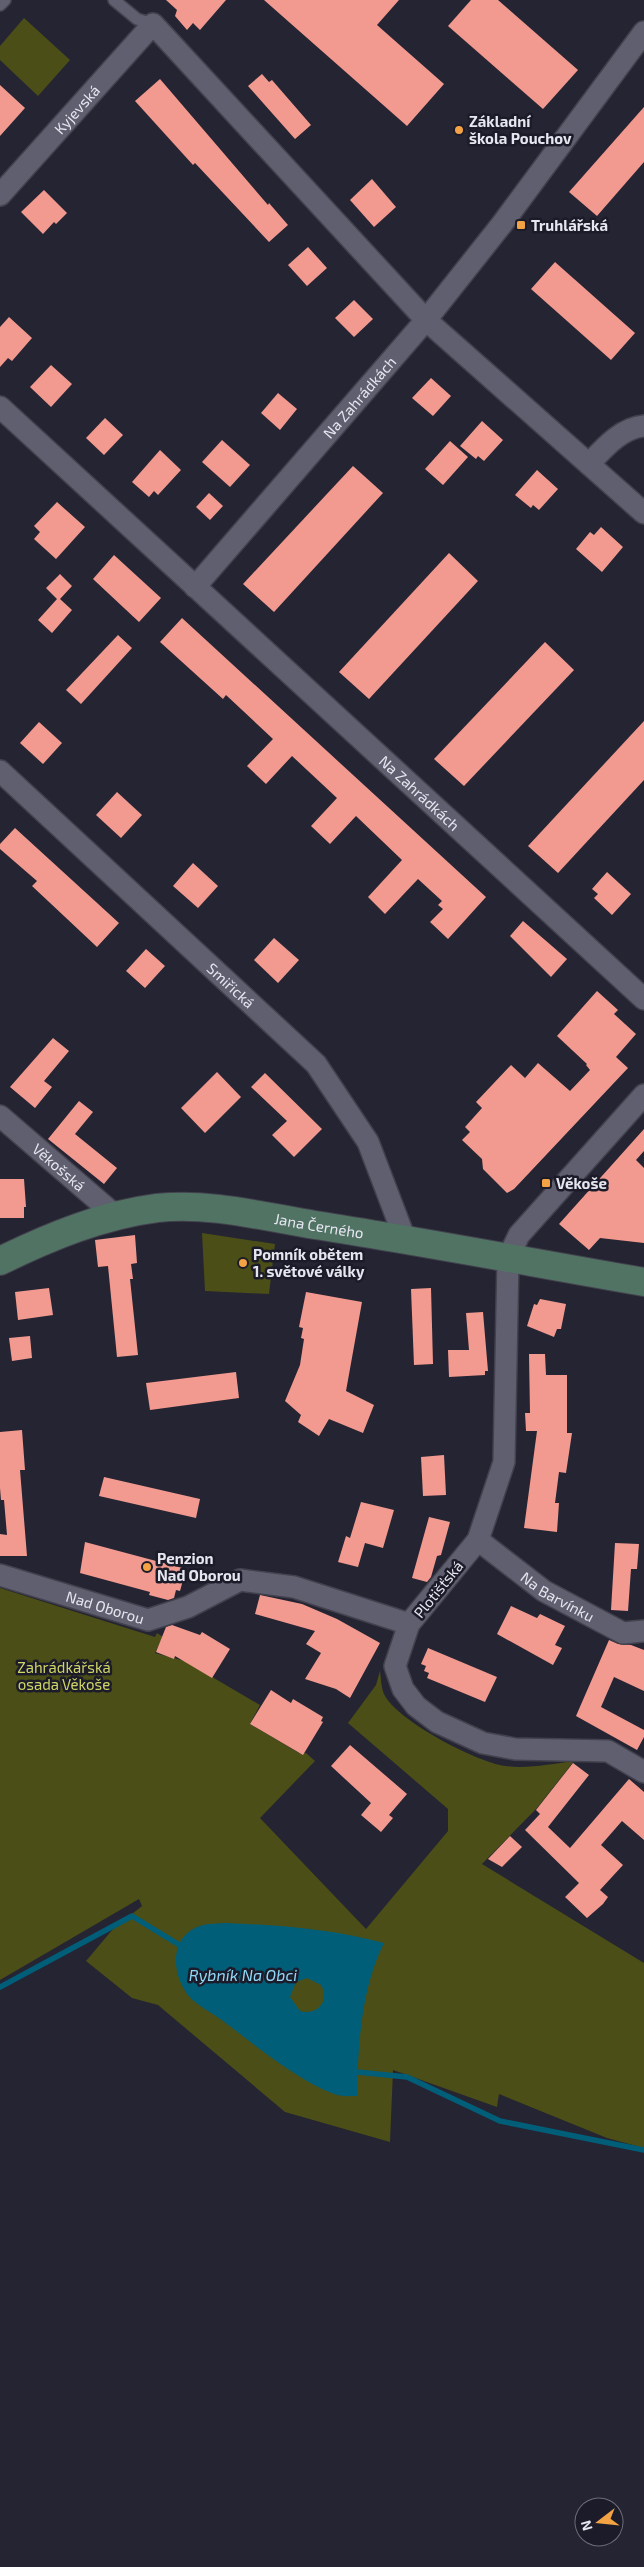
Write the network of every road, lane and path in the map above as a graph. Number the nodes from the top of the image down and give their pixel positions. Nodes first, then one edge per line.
1 (5, 0) edge
2 (114, 0) edge
3 (0, 6) edge
4 (153, 24) junction
5 (644, 32) edge
6 (0, 195) edge
7 (426, 320) junction
8 (0, 407) edge
9 (644, 426) edge
10 (590, 464) junction
11 (644, 513) edge
12 (195, 586) junction
13 (0, 771) edge
14 (644, 999) edge
15 (644, 1095) edge
16 (0, 1116) edge
17 (116, 1216) junction
18 (405, 1239) junction
19 (508, 1258) junction
20 (0, 1261) edge
21 (644, 1282) edge
22 (478, 1540) junction
23 (0, 1575) edge
24 (409, 1624) junction
25 (644, 1631) edge
26 (644, 1772) edge

1 - 3 lane
2 - 4 lane
4 - 6 street, Kyjevská
4 - 7 street
5 - 7 street
7 - 10 street
7 - 12 street, Na Zahrádkách
8 - 12 street, Na Zahrádkách
9 - 10 street
10 - 11 street
12 - 14 street, Na Zahrádkách
13 - 18 street, Smiřická
15 - 19 street
16 - 17 street, Věkošská
17 - 18 street, Jana Černého
17 - 20 street, Jana Černého
18 - 19 street, Jana Černého
19 - 21 street, Jana Černého
19 - 22 street, Plotišťská
22 - 24 street, Plotišťská
22 - 25 street, Na Barvínku
23 - 24 street, Nad Oborou
24 - 26 street, Plotišťská

